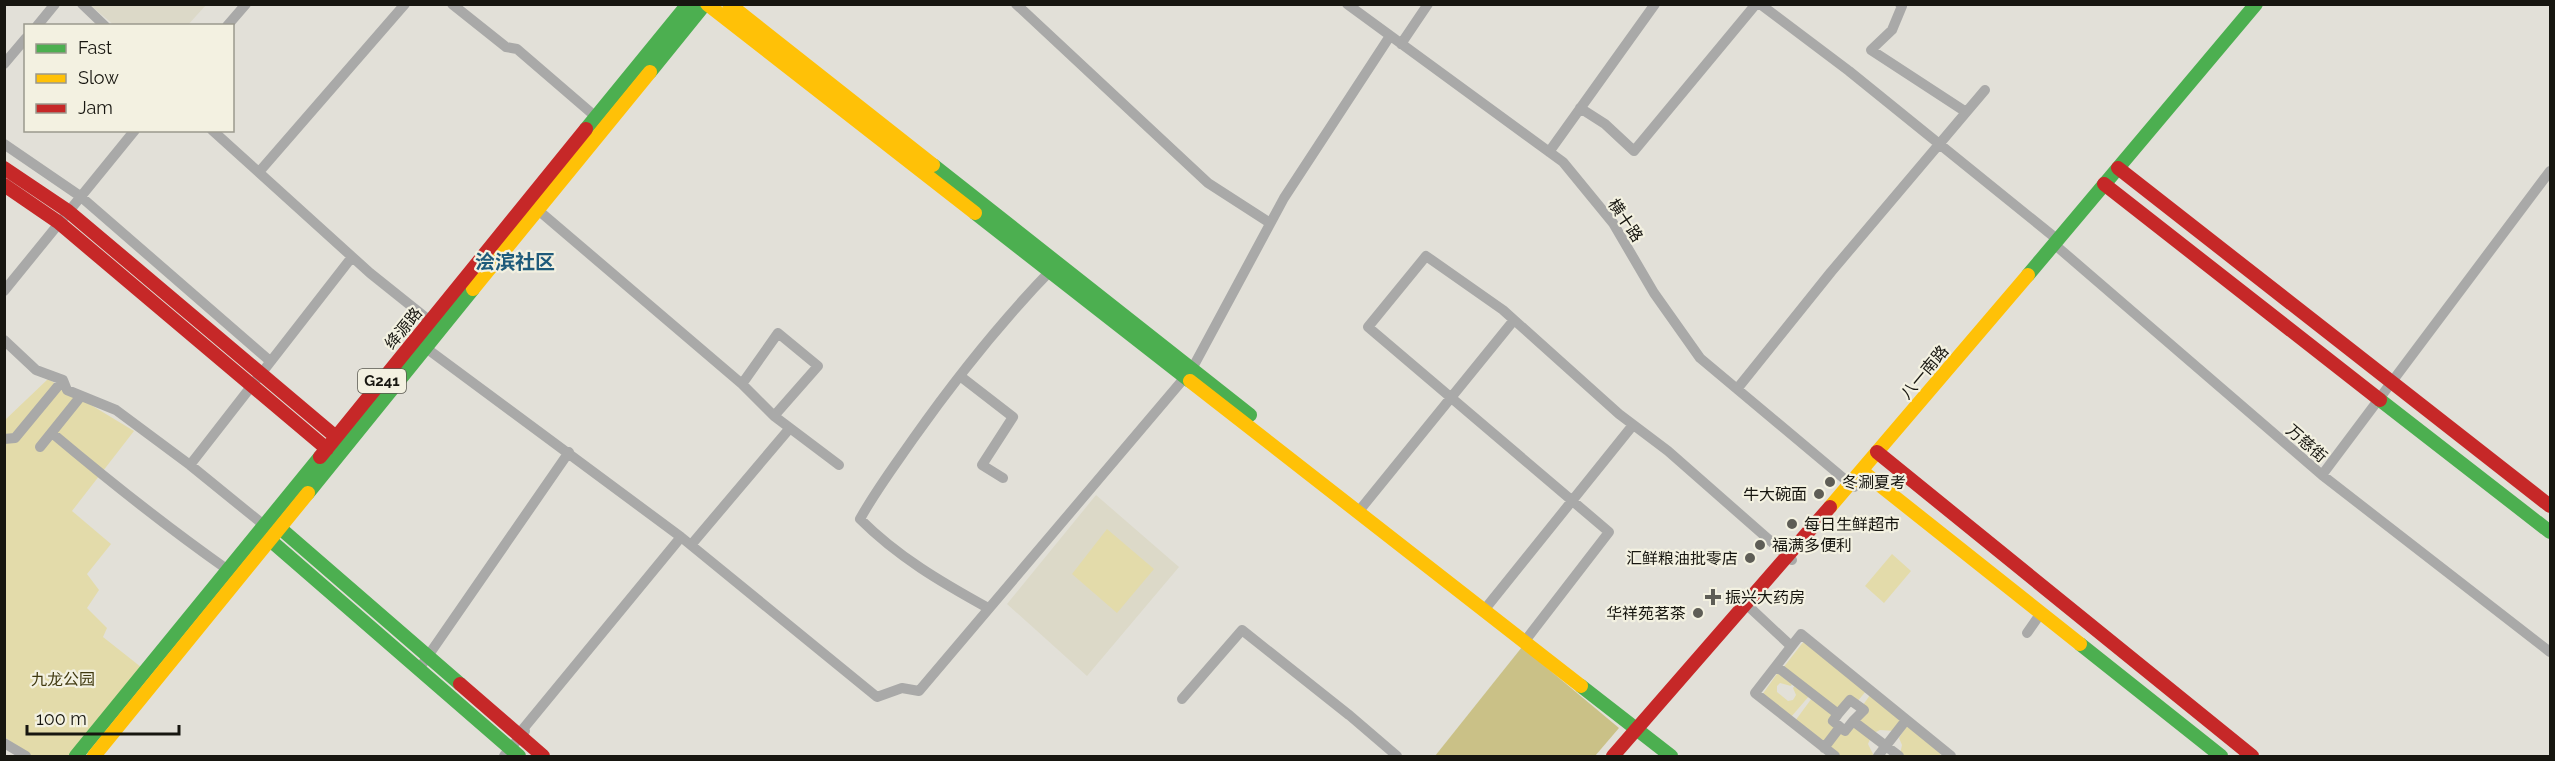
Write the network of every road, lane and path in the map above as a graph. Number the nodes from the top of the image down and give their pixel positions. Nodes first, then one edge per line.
1 (55, 4) edge
2 (82, 4) edge
3 (246, 4) edge
4 (405, 4) edge
5 (452, 4) edge
6 (688, 4) edge
7 (706, 4) edge
8 (729, 4) edge
9 (1016, 4) edge
10 (1347, 4) edge
11 (1428, 4) edge
12 (1656, 4) edge
13 (1758, 4) edge
14 (1900, 4) edge
15 (2256, 4) edge
16 (2263, 4) edge
17 (38, 24) edge
18 (103, 24) edge
19 (229, 24) edge
20 (1390, 36) junction
21 (24, 40) edge
22 (1401, 45) junction
23 (4, 64) edge
24 (1985, 90) dead end
25 (1580, 108) junction
26 (1966, 112) junction
27 (596, 117) junction
28 (133, 132) edge
29 (214, 132) edge
30 (1940, 143) junction
31 (4, 144) edge
32 (1549, 152) junction
33 (4, 168) edge
34 (2120, 169) junction
35 (2550, 171) edge
36 (259, 172) junction
37 (4, 185) edge
38 (2107, 186) junction
39 (80, 196) junction
40 (538, 210) junction
41 (68, 211) junction
42 (58, 222) junction
43 (1270, 223) junction
44 (2057, 244) junction
45 (352, 257) junction
46 (1053, 267) junction
47 (4, 291) edge
48 (1514, 320) junction
49 (430, 321) junction
50 (4, 340) edge
51 (426, 348) junction
52 (270, 361) junction
53 (261, 372) junction
54 (1189, 373) junction
55 (960, 376) junction
56 (63, 380) junction
57 (2392, 382) junction
58 (252, 384) junction
59 (742, 384) junction
60 (1737, 389) junction
61 (81, 396) junction
62 (1450, 398) junction
63 (2379, 398) junction
64 (774, 416) junction
65 (1633, 425) junction
66 (790, 428) junction
67 (52, 433) junction
68 (336, 437) junction
69 (4, 439) edge
70 (40, 447) dead end
71 (327, 449) junction
72 (569, 452) junction
73 (1879, 454) junction
74 (190, 465) junction
75 (839, 465) dead end
76 (1864, 472) junction
77 (2322, 475) junction
78 (1003, 478) dead end
79 (1852, 486) junction
80 (1572, 501) junction
81 (2550, 506) edge
82 (1361, 508) junction
83 (265, 526) junction
84 (280, 528) junction
85 (2550, 532) edge
86 (681, 537) junction
87 (270, 540) junction
88 (691, 544) junction
89 (1790, 558) junction
90 (228, 570) junction
91 (1487, 606) junction
92 (1748, 606) junction
93 (988, 608) junction
94 (2042, 613) junction
95 (2027, 633) dead end
96 (1527, 638) junction
97 (1791, 646) junction
98 (2550, 652) edge
99 (428, 657) junction
100 (1776, 666) junction
101 (419, 669) junction
102 (1869, 690) junction
103 (1182, 699) dead end
104 (1857, 705) junction
105 (1838, 714) junction
106 (1906, 720) junction
107 (1853, 721) junction
108 (1642, 727) junction
109 (1840, 727) junction
110 (523, 732) junction
111 (4, 743) edge
112 (1886, 746) junction
113 (1824, 748) junction
114 (511, 754) edge
115 (1946, 755) edge
116 (26, 756) edge
117 (76, 756) edge
118 (94, 756) edge
119 (543, 756) edge
120 (1397, 756) edge
121 (1613, 756) edge
122 (1620, 756) edge
123 (1671, 756) edge
124 (1682, 756) edge
125 (1835, 756) edge
126 (1878, 756) edge
127 (1899, 756) edge
128 (2222, 756) edge
129 (2252, 756) edge

1 - 17 street
2 - 18 street
3 - 19 street
4 - 36 street
5 - 27 street
6 - 27 main road, 绛源路 / G241
7 - 40 main road, 绛源路 / G241
7 - 46 main road
8 - 46 main road
9 - 43 street
10 - 20 street, 横十路
11 - 22 street
12 - 25 street
13 - 25 street
13 - 30 street, 万慈街
14 - 26 street
15 - 34 main road, 八一南路
16 - 34 main road, 八一南路
20 - 22 street, 横十路
20 - 43 street
21 - 23 street
22 - 32 street, 横十路
24 - 26 street
25 - 32 street
26 - 30 street
27 - 49 main road, 绛源路 / G241
28 - 39 street
29 - 36 street
30 - 44 street, 万慈街
30 - 60 street
31 - 39 street
32 - 60 street, 横十路
33 - 41 main road
34 - 38 main road, 八一南路
34 - 57 main road
35 - 57 street
36 - 45 street
37 - 42 main road
38 - 44 main road, 八一南路
38 - 63 main road
39 - 41 street
39 - 52 street
40 - 51 main road, 绛源路 / G241
40 - 59 street
41 - 42 street
41 - 53 main road
42 - 47 street
42 - 58 main road
43 - 54 street
44 - 73 main road, 八一南路
44 - 77 street, 万慈街
45 - 49 street
45 - 52 street
46 - 54 main road
46 - 55 street
48 - 62 street
48 - 62 street
48 - 65 street
49 - 68 main road, 绛源路 / G241
50 - 56 street
51 - 72 street
51 - 84 main road, 绛源路 / G241
52 - 53 street
53 - 58 street
53 - 68 main road
54 - 82 main road
54 - 93 street
55 - 78 street
55 - 93 street
56 - 61 street
56 - 69 street
57 - 63 street
57 - 81 main road
58 - 71 main road
58 - 74 street
59 - 64 street
59 - 64 street
60 - 79 street, 横十路
61 - 67 street
61 - 74 street
62 - 80 street
62 - 82 street
63 - 77 street
63 - 85 main road
64 - 66 street
65 - 80 street
65 - 89 street
66 - 75 street
66 - 88 street
67 - 70 street
67 - 90 street
68 - 71 main road, 绛源路 / G241
71 - 83 main road, 绛源路 / G241
72 - 86 street
72 - 99 street
73 - 76 main road, 八一南路
73 - 129 main road
74 - 83 street
76 - 79 main road, 八一南路
76 - 94 main road
77 - 98 street, 万慈街
79 - 89 main road, 八一南路
80 - 91 street
80 - 96 street
82 - 91 main road
83 - 90 main road, 绛源路 / G241
84 - 87 main road, 绛源路 / G241
84 - 99 main road
86 - 88 street
86 - 110 street
87 - 101 main road
87 - 118 main road, 绛源路 / G241
88 - 93 street
89 - 92 main road, 八一南路
90 - 117 main road, 绛源路 / G241
91 - 96 main road
92 - 97 street
92 - 108 main road, 八一南路
94 - 95 street
94 - 128 main road
96 - 108 main road
97 - 100 street
97 - 102 street
99 - 101 street
99 - 110 main road
100 - 105 street
100 - 113 street
101 - 114 main road
102 - 104 street
102 - 106 street
103 - 120 street
104 - 105 street
104 - 107 street
105 - 109 street
106 - 112 street
106 - 115 street
107 - 109 street
107 - 112 street
108 - 121 main road, 八一南路
108 - 122 main road, 八一南路
108 - 123 main road
108 - 124 main road
109 - 113 street
110 - 114 street
110 - 119 main road
111 - 116 street
112 - 126 street
112 - 127 street
113 - 125 street

